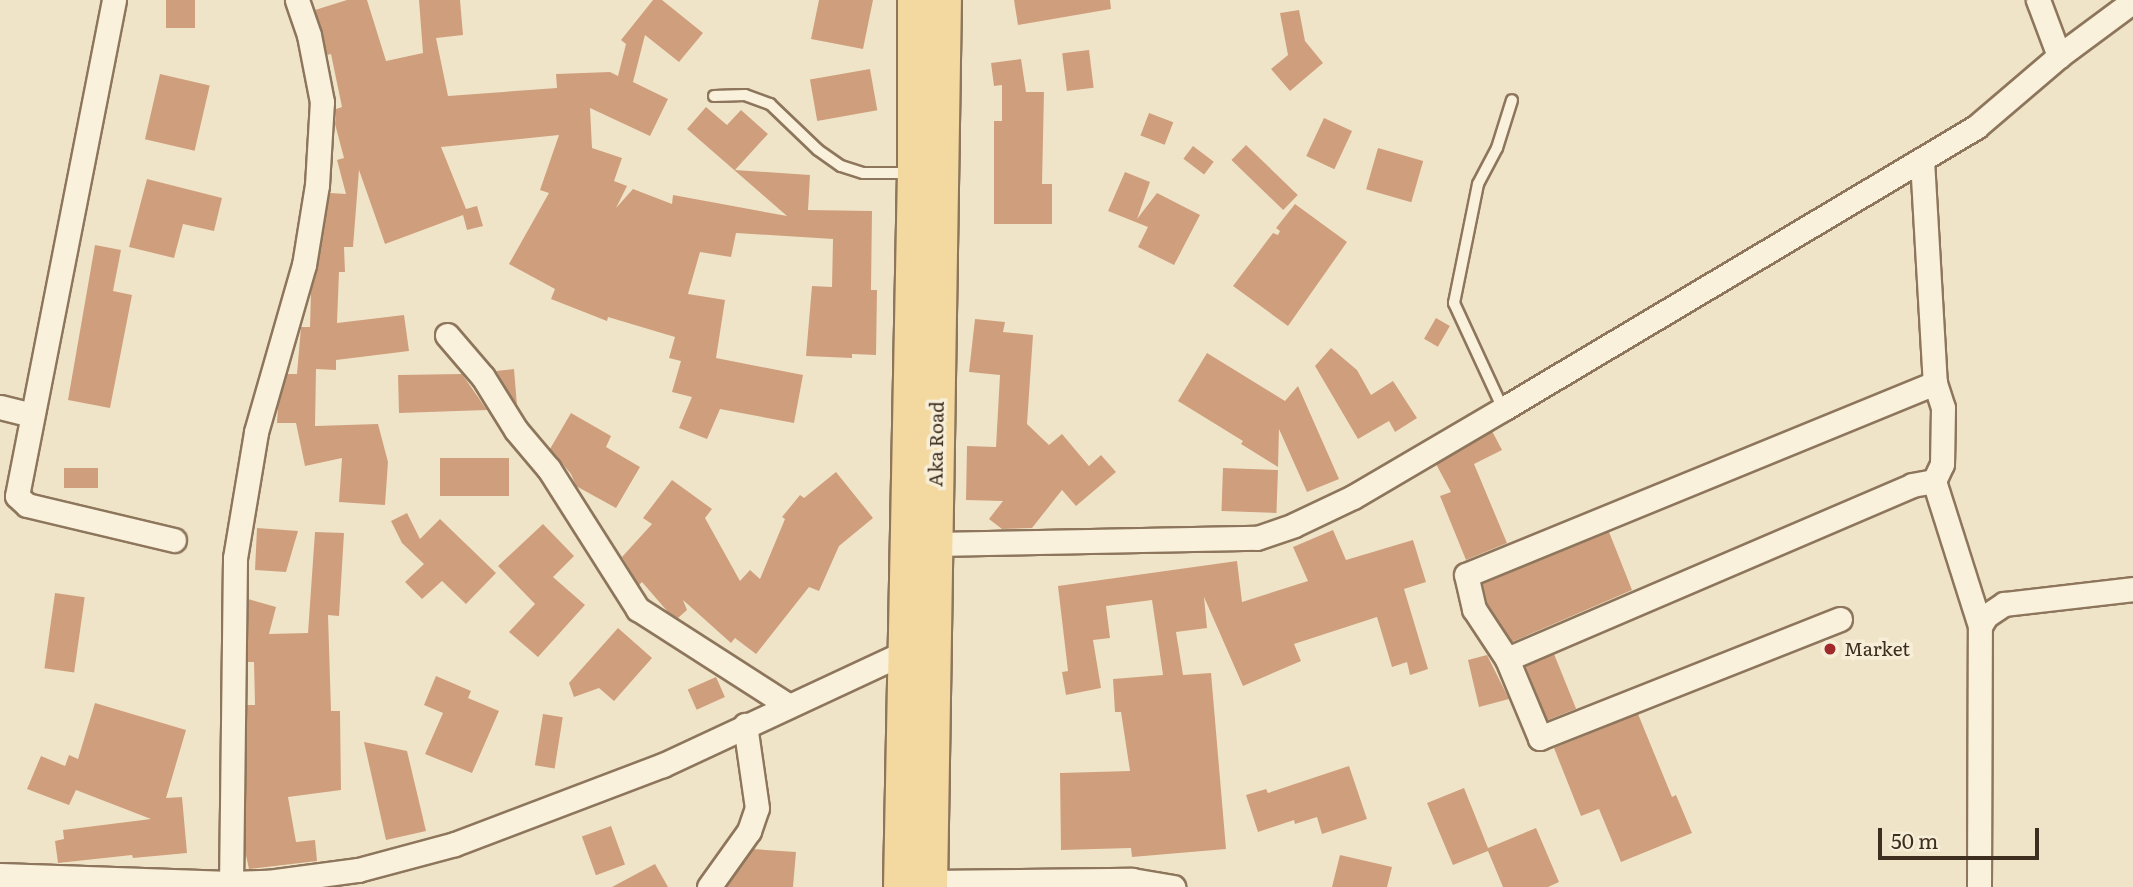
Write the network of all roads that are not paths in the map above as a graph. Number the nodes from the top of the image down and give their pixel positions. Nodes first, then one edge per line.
1 (114, 0) edge
2 (297, 0) edge
3 (915, 0) edge
4 (943, 0) edge
5 (2038, 0) edge
6 (2133, 1) edge
7 (2059, 56) junction
8 (714, 96) dead end
9 (1512, 100) dead end
10 (1922, 160) junction
11 (915, 173) junction
12 (447, 335) dead end
13 (1935, 383) junction
14 (0, 407) edge
15 (1503, 409) junction
16 (31, 415) junction
17 (1934, 481) junction
18 (174, 540) dead end
19 (935, 544) junction
20 (2133, 590) edge
21 (1840, 619) dead end
22 (1980, 626) junction
23 (905, 652) junction
24 (1507, 659) junction
25 (789, 706) junction
26 (744, 725) junction
27 (0, 875) edge
28 (230, 885) edge
29 (920, 885) edge
30 (709, 887) edge
31 (1172, 887) edge
32 (1979, 887) edge

1 - 16 street
2 - 28 street
3 - 11 main road, Aka Road
4 - 19 main road, Aka Road
5 - 7 street
6 - 7 street
7 - 10 street
8 - 11 lane
9 - 15 lane
10 - 13 street
10 - 15 street
11 - 23 main road, Aka Road
12 - 25 street
13 - 17 street
13 - 24 street
14 - 16 street
15 - 19 street
16 - 18 street
17 - 22 street
17 - 24 street
19 - 29 main road, Aka Road
20 - 22 street
21 - 24 street
22 - 32 street
23 - 25 street
23 - 29 main road, Aka Road
25 - 26 street
26 - 28 street
26 - 30 street
27 - 28 street
29 - 31 street

